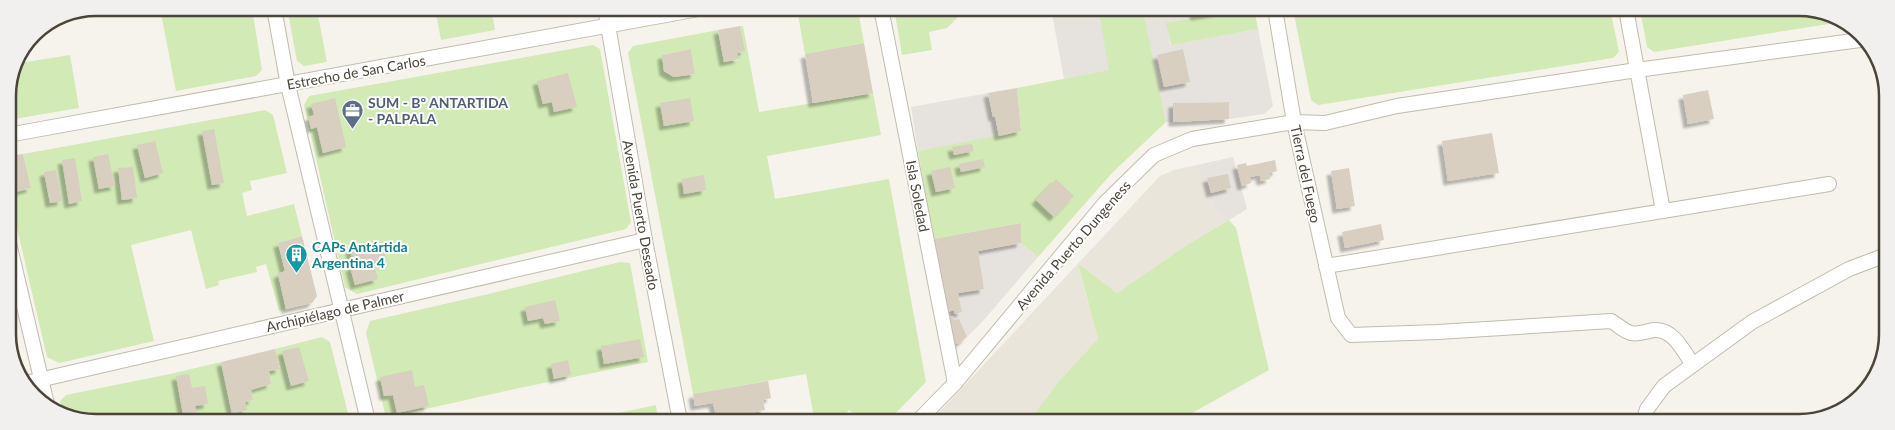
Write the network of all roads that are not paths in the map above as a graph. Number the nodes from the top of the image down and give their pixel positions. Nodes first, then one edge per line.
1 (275, 16) edge
2 (606, 16) edge
3 (664, 16) edge
4 (882, 16) edge
5 (1276, 16) edge
6 (1627, 16) edge
7 (608, 27) junction
8 (1856, 41) edge
9 (1637, 70) junction
10 (288, 85) junction
11 (1294, 122) junction
12 (16, 134) edge
13 (1829, 184) dead end
14 (1663, 211) junction
15 (645, 240) junction
16 (1879, 258) edge
17 (1326, 266) junction
18 (16, 272) edge
19 (341, 310) junction
20 (1693, 366) junction
21 (42, 380) junction
22 (32, 382) edge
23 (955, 383) junction
24 (45, 395) edge
25 (366, 414) edge
26 (679, 414) edge
27 (925, 414) edge
28 (1645, 414) edge

1 - 10 street
2 - 7 street, Avenida Puerto Deseado
3 - 7 street, Estrecho de San Carlos
4 - 23 street, Isla Soledad
5 - 11 street, Tierra del Fuego
6 - 9 street
7 - 10 street, Estrecho de San Carlos
7 - 15 street, Avenida Puerto Deseado
8 - 9 street, Avenida Puerto Dungeness
9 - 11 street, Avenida Puerto Dungeness
9 - 14 street
10 - 12 street, Estrecho de San Carlos
10 - 19 street
11 - 17 street, Tierra del Fuego
11 - 23 street, Avenida Puerto Dungeness
13 - 14 street
14 - 17 street
15 - 19 street, Archipiélago de Palmer
15 - 26 street, Avenida Puerto Deseado
16 - 20 street
17 - 20 street, Tierra del Fuego
18 - 21 street
19 - 21 street, Archipiélago de Palmer
19 - 25 street
20 - 28 street
21 - 22 street, Archipiélago de Palmer
21 - 24 street
23 - 27 street, Avenida Puerto Dungeness

